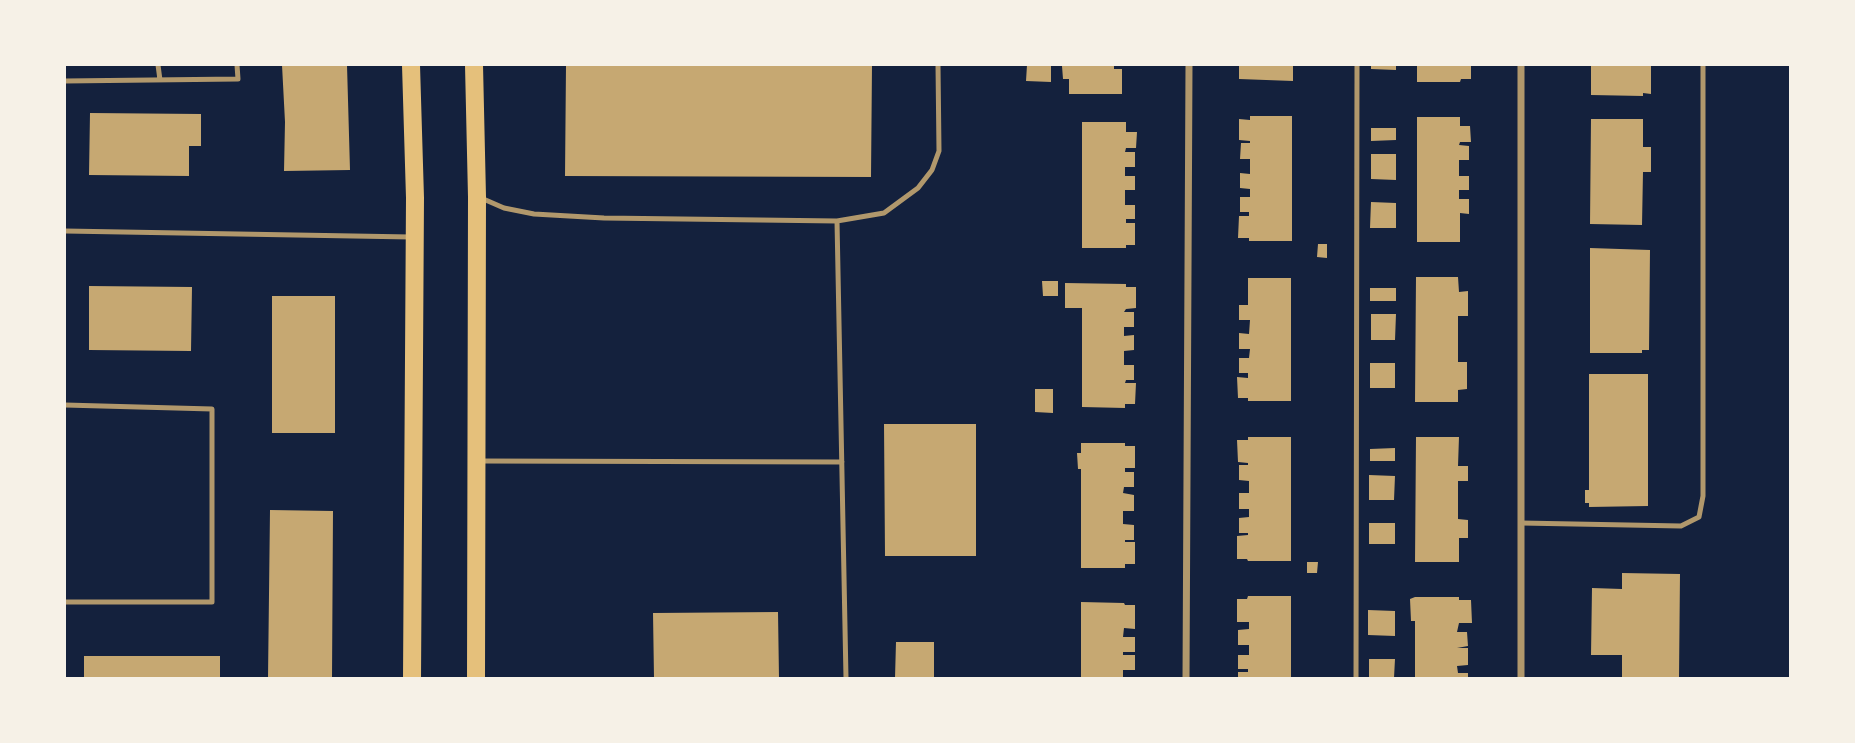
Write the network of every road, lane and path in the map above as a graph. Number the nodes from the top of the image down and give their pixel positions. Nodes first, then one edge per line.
1 (158, 65) edge
2 (237, 65) edge
3 (411, 65) edge
4 (474, 65) edge
5 (938, 65) edge
6 (1189, 65) edge
7 (1357, 65) edge
8 (1521, 65) edge
9 (1703, 65) edge
10 (160, 80) junction
11 (65, 81) edge
12 (477, 197) junction
13 (837, 221) junction
14 (65, 231) edge
15 (414, 237) junction
16 (65, 405) edge
17 (476, 461) junction
18 (842, 462) junction
19 (1521, 523) junction
20 (65, 602) edge
21 (412, 678) edge
22 (476, 678) edge
23 (846, 678) edge
24 (1186, 678) edge
25 (1356, 678) edge
26 (1521, 678) edge

1 - 10 lane
2 - 10 lane
3 - 15 main road
4 - 12 main road
5 - 13 lane
6 - 24 street
7 - 25 lane
8 - 19 street
9 - 19 lane
10 - 11 lane
12 - 13 lane
12 - 17 main road
13 - 18 lane
14 - 15 lane
15 - 21 main road
16 - 20 lane
17 - 18 lane
17 - 22 main road
18 - 23 lane
19 - 26 street

